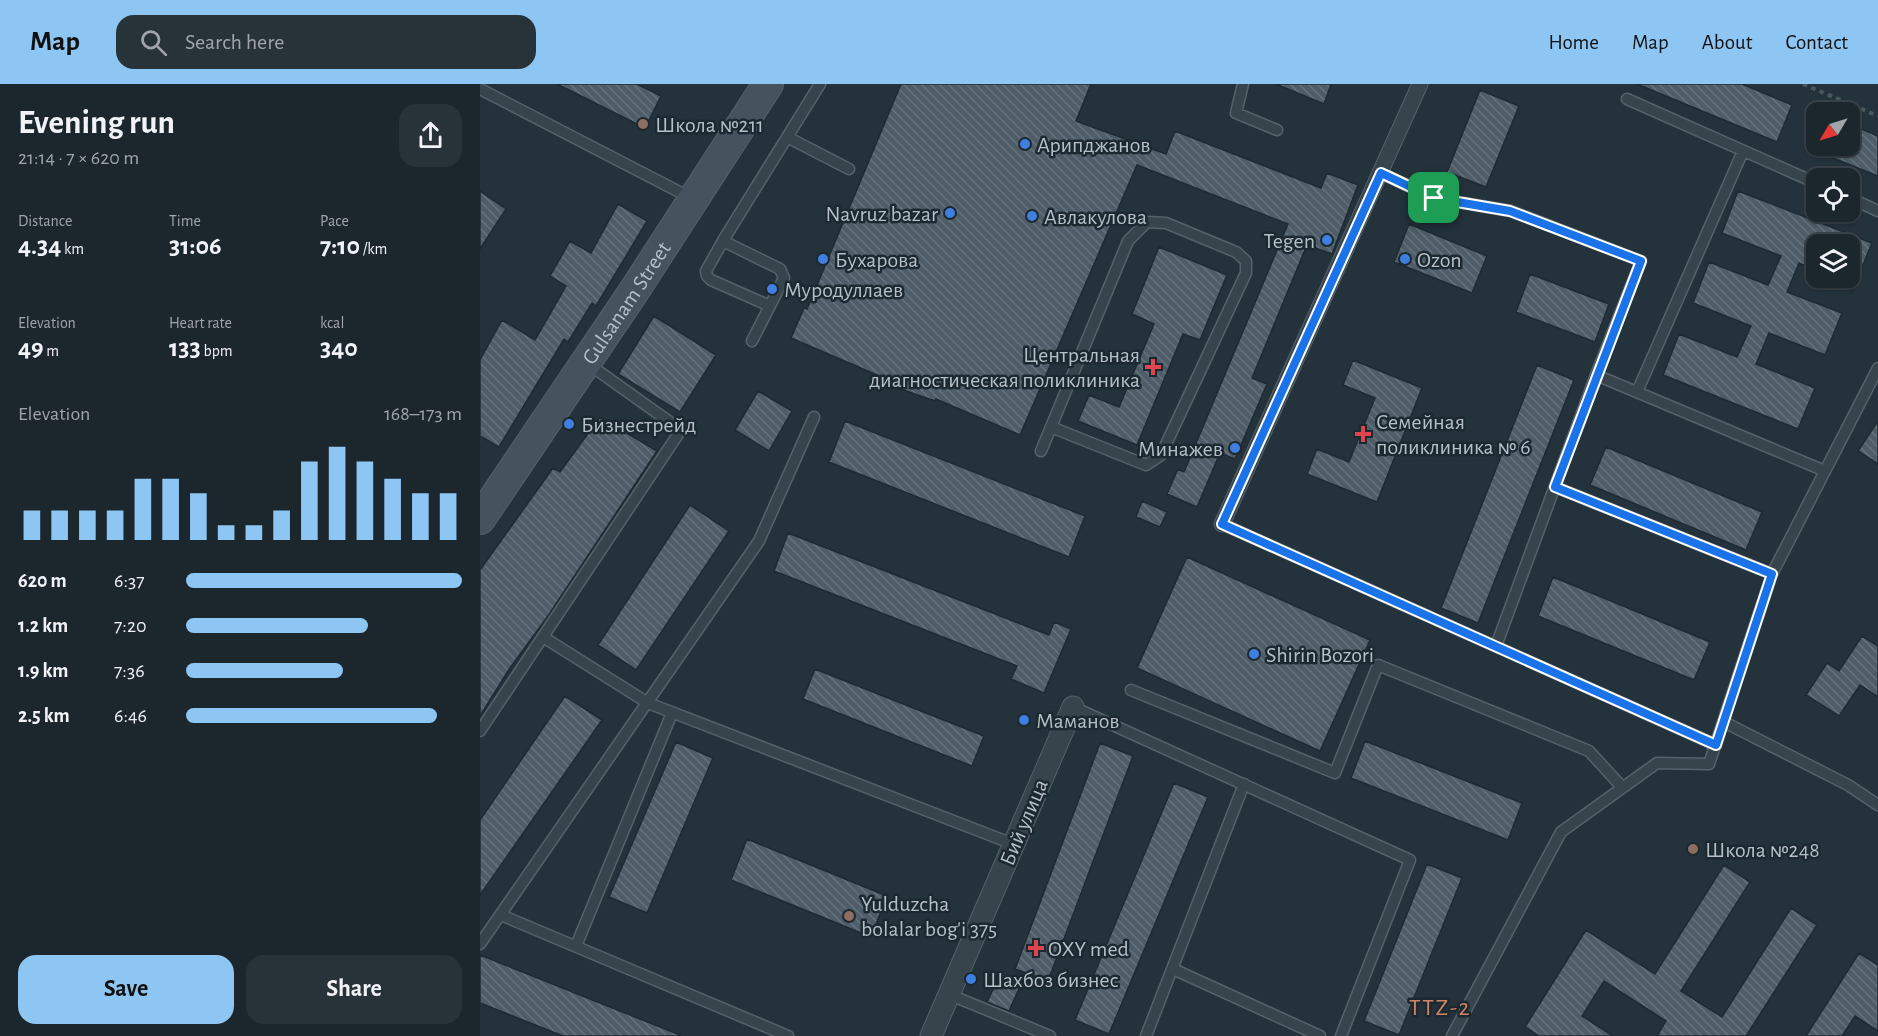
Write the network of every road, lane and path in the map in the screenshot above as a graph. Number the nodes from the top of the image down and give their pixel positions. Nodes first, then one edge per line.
1 (768, 84) edge
2 (820, 84) edge
3 (1243, 84) edge
4 (1420, 84) edge
5 (1803, 84) edge
6 (480, 89) edge
7 (1627, 99) dead end
8 (1878, 116) edge
9 (1277, 130) dead end
10 (787, 137) junction
11 (1743, 151) junction
12 (849, 169) dead end
13 (1381, 173) junction
14 (1806, 179) edge
15 (693, 199) junction
16 (1860, 203) edge
17 (1878, 211) edge
18 (724, 239) junction
19 (770, 306) junction
20 (752, 341) dead end
21 (586, 362) junction
22 (1878, 368) edge
23 (1596, 375) junction
24 (1637, 392) junction
25 (814, 417) dead end
26 (1051, 427) junction
27 (1041, 451) dead end
28 (1826, 471) junction
29 (1555, 487) junction
30 (480, 519) edge
31 (1222, 524) joint
32 (1772, 574) junction
33 (543, 637) junction
34 (1496, 646) junction
35 (1131, 690) dead end
36 (648, 703) junction
37 (1073, 707) joint
38 (672, 713) junction
39 (1724, 722) junction
40 (480, 731) edge
41 (1716, 745) junction
42 (1244, 784) junction
43 (1622, 787) junction
44 (1878, 805) edge
45 (1013, 844) junction
46 (501, 915) junction
47 (480, 944) edge
48 (576, 946) junction
49 (1173, 969) junction
50 (948, 994) junction
51 (788, 1036) edge
52 (931, 1036) edge
53 (1050, 1036) edge
54 (1146, 1036) edge
55 (1320, 1036) edge
56 (1341, 1036) edge
57 (1452, 1036) edge

1 - 15 main road, Gulsanam Street
2 - 10 lane
3 - 9 lane
4 - 13 street
5 - 8 path
6 - 15 lane
7 - 11 lane
10 - 12 lane
10 - 18 lane
11 - 14 lane
11 - 24 lane
13 - 23 lane
13 - 31 street
15 - 21 main road, Gulsanam Street
16 - 17 lane
18 - 19 lane
18 - 19 lane
19 - 20 lane
21 - 30 main road, Gulsanam Street
21 - 33 lane
22 - 28 lane
23 - 24 lane
23 - 29 lane
24 - 28 lane
25 - 36 lane
26 - 26 lane
26 - 27 lane
28 - 32 lane
29 - 32 lane
29 - 34 lane
31 - 34 lane
32 - 39 lane
33 - 36 lane
33 - 40 lane
34 - 41 lane
35 - 43 lane
36 - 38 lane
36 - 46 lane
37 - 42 lane
37 - 45 street, Бий улица
38 - 45 lane
38 - 48 lane
39 - 41 lane
39 - 44 lane
41 - 43 lane
42 - 49 lane
42 - 56 lane
43 - 57 lane
45 - 50 street, Бий улица
46 - 47 lane
46 - 48 lane
48 - 51 lane
49 - 54 lane
49 - 55 lane
50 - 52 street, Бий улица
50 - 53 lane

